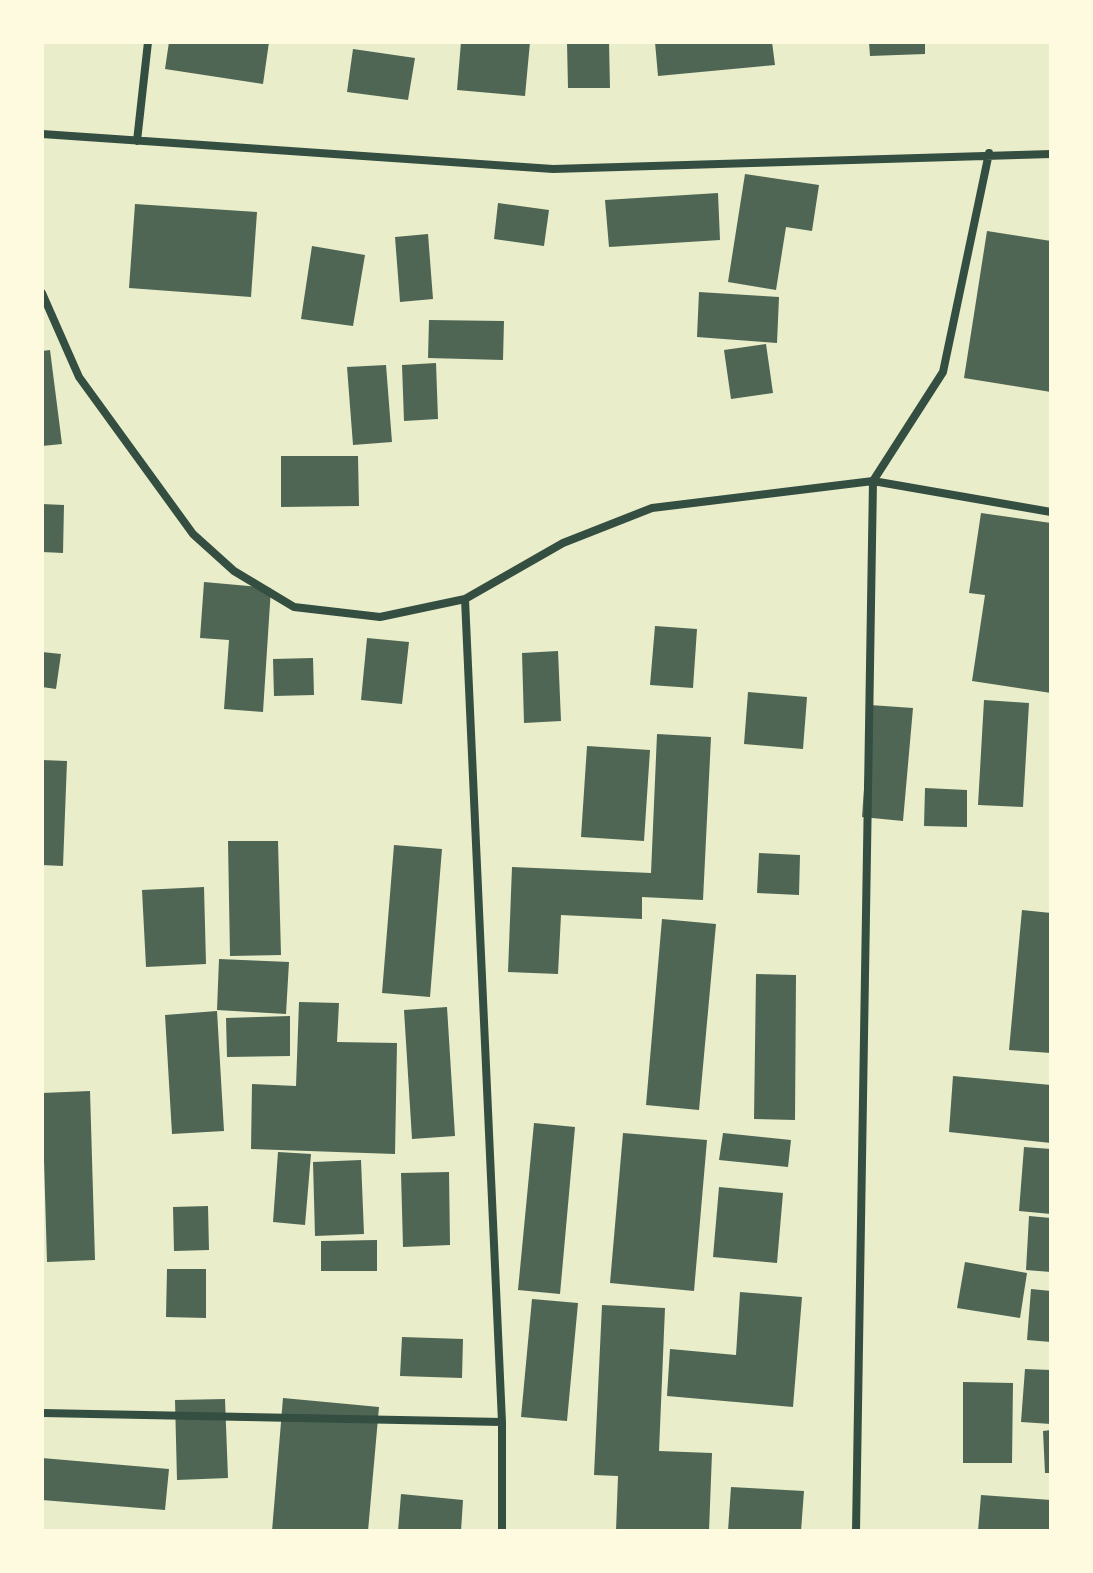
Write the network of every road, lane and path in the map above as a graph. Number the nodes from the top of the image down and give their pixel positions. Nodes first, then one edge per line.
1 (148, 42) edge
2 (42, 134) edge
3 (137, 141) junction
4 (989, 153) junction
5 (1051, 154) edge
6 (42, 293) edge
7 (873, 481) junction
8 (1051, 512) edge
9 (465, 599) junction
10 (42, 1413) edge
11 (502, 1422) junction
12 (502, 1531) edge
13 (856, 1531) edge

1 - 3 street
2 - 3 street
3 - 4 street
4 - 5 street
4 - 7 street
6 - 9 street
7 - 8 street
7 - 9 street
7 - 13 street
9 - 11 street
10 - 11 street
11 - 12 street

